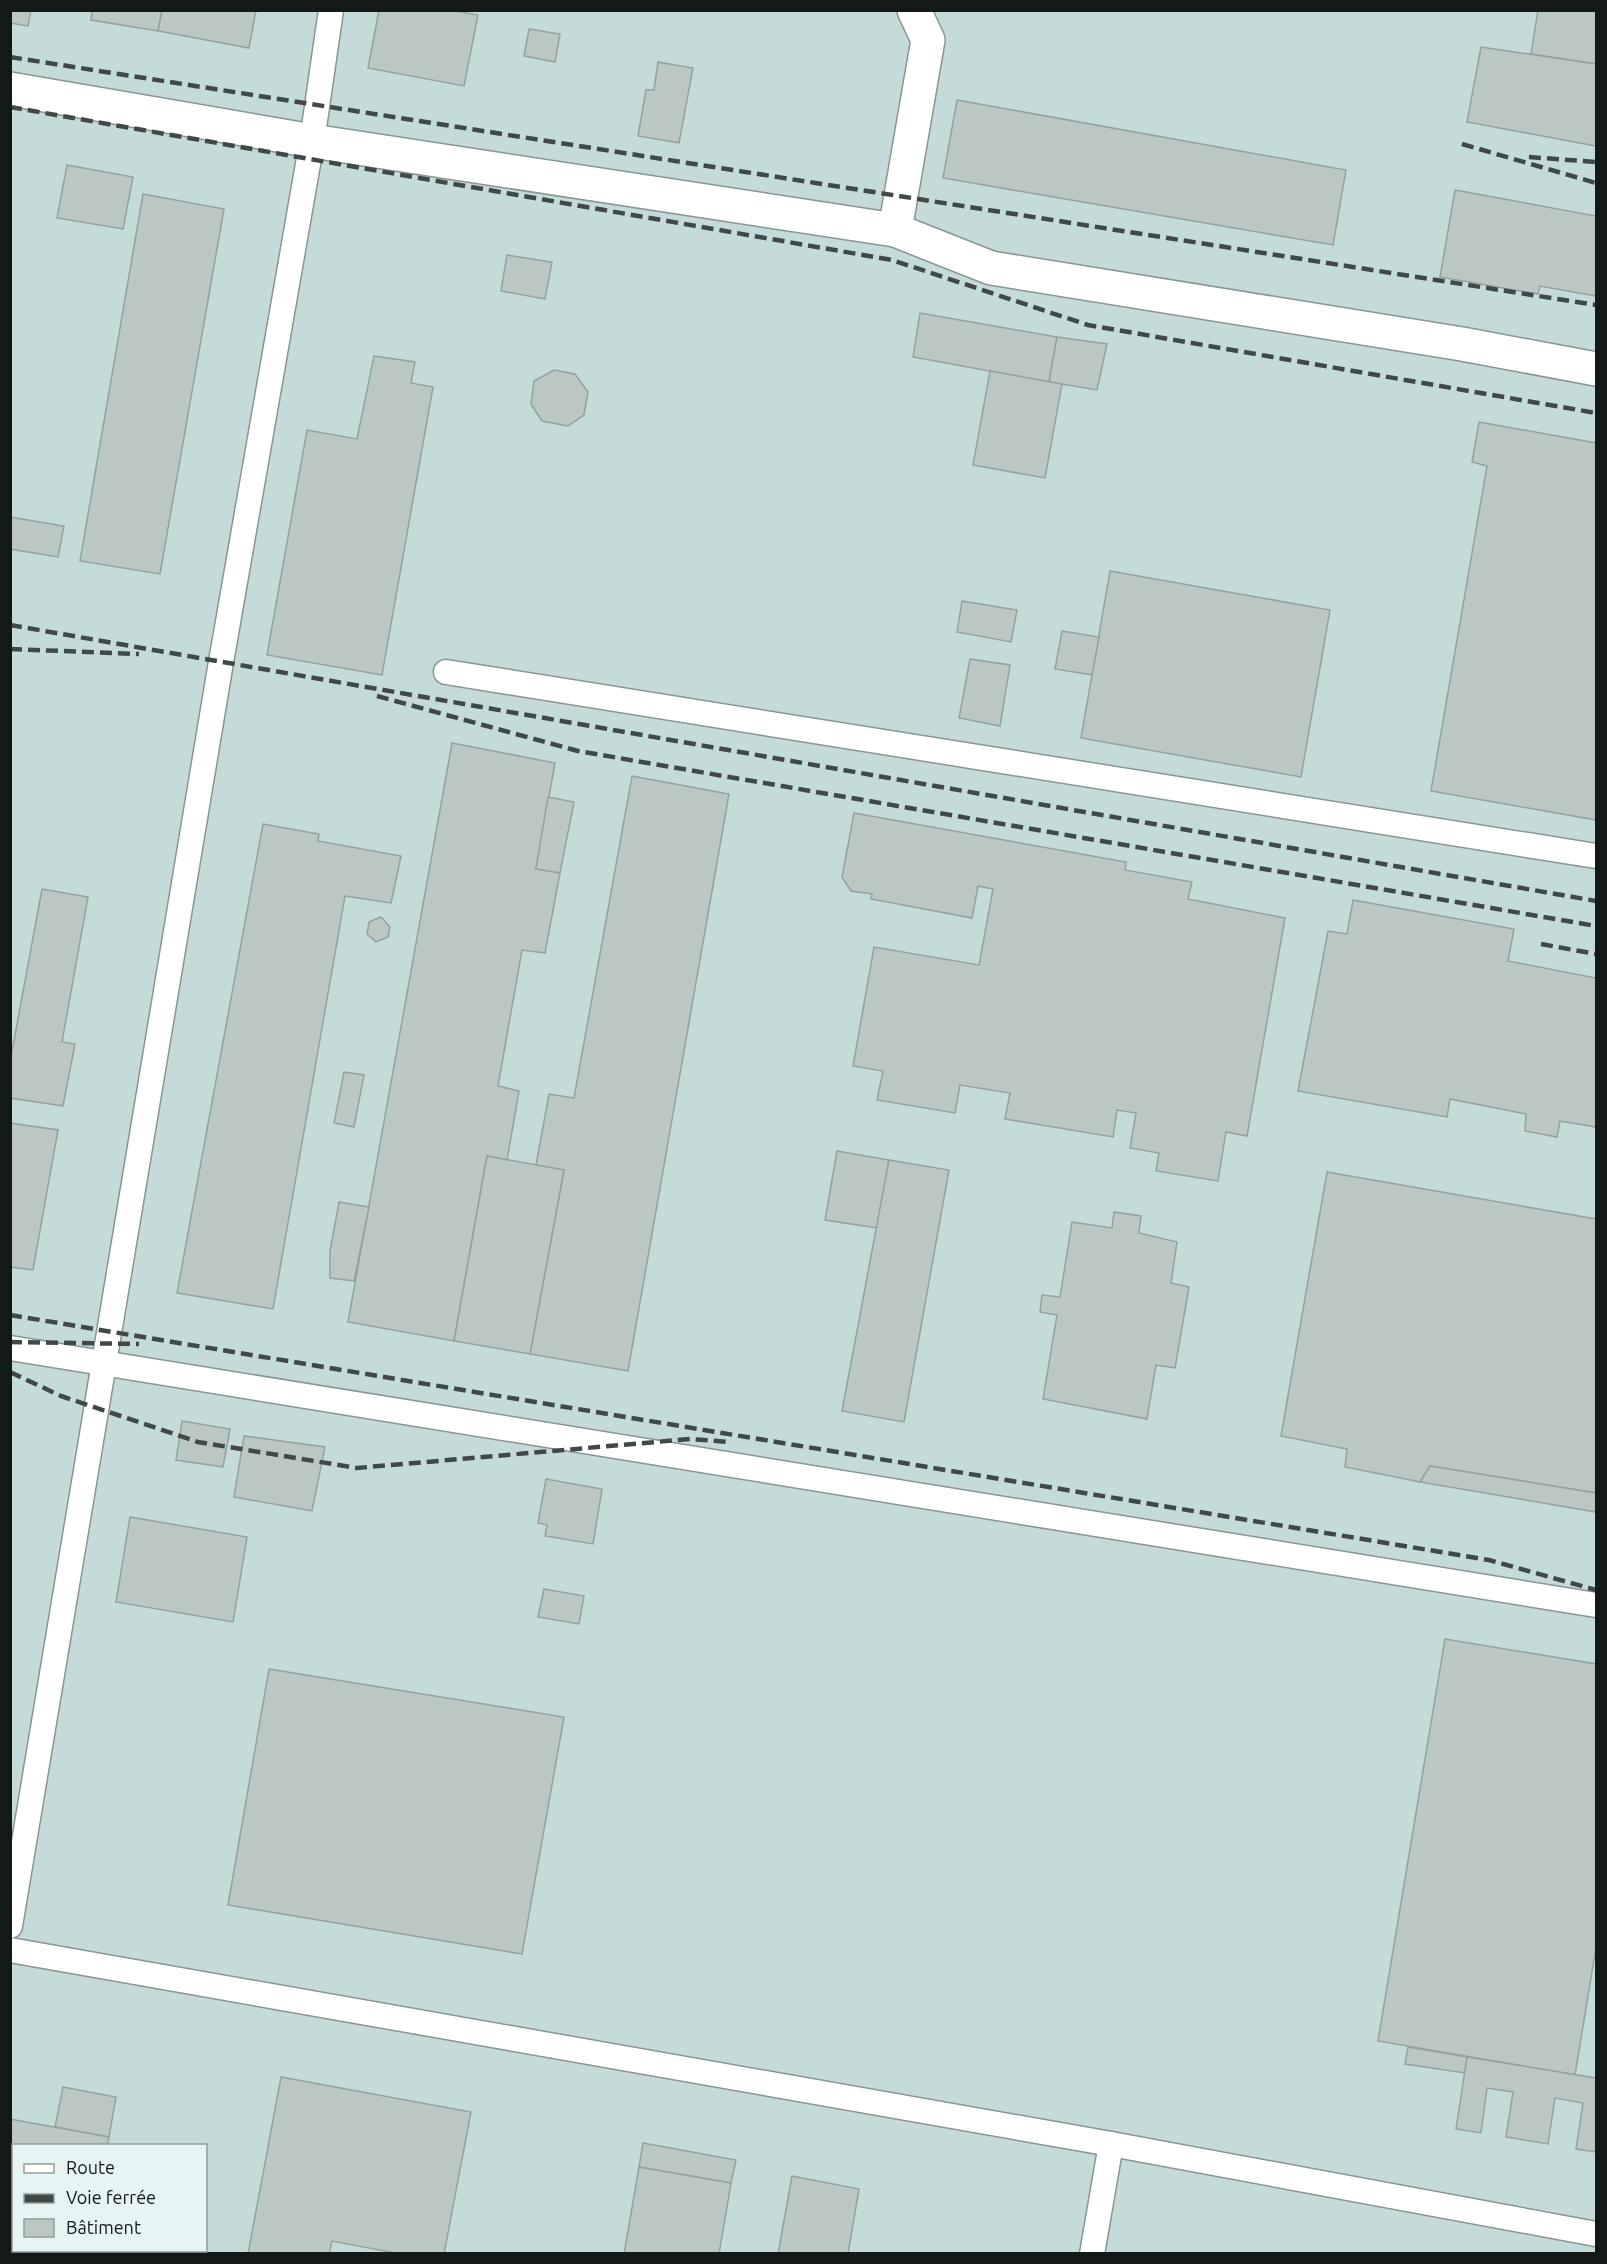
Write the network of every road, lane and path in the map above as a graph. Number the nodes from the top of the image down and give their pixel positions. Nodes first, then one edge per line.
1 (331, 10) edge
2 (914, 10) edge
3 (10, 89) edge
4 (312, 141) junction
5 (895, 230) junction
6 (1596, 369) edge
7 (446, 672) dead end
8 (1596, 856) edge
9 (10, 1348) edge
10 (105, 1365) junction
11 (1596, 1605) edge
12 (10, 1926) edge
13 (10, 1950) edge
14 (1111, 2144) junction
15 (1596, 2234) edge
16 (1092, 2253) edge

1 - 4 lane
2 - 5 street
3 - 4 street
4 - 5 street
4 - 10 lane
5 - 6 street
7 - 8 lane
9 - 10 lane
10 - 11 lane
10 - 12 lane
13 - 14 lane
14 - 15 lane
14 - 16 lane

